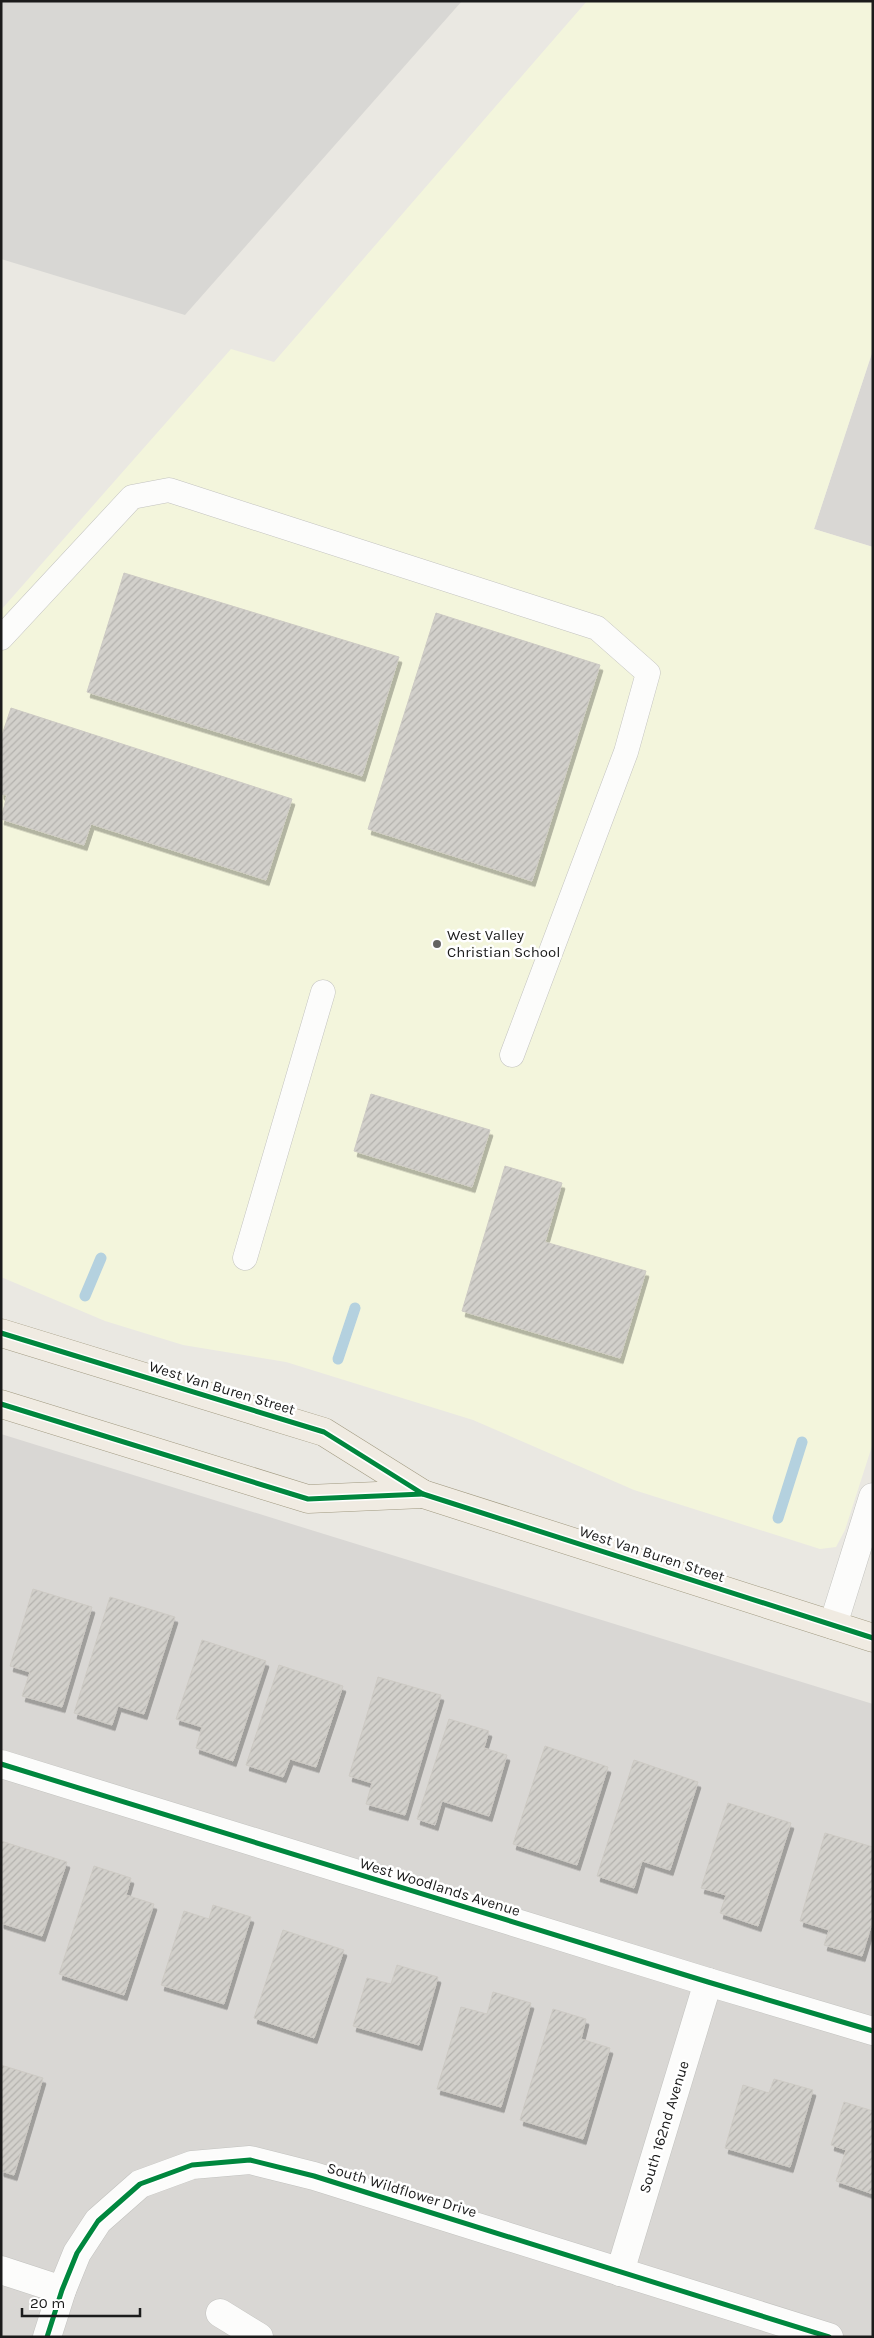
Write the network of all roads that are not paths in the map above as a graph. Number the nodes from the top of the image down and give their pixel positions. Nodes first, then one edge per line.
1 (1, 638) edge
2 (323, 992) dead end
3 (512, 1055) dead end
4 (245, 1258) dead end
5 (1, 1333) edge
6 (1, 1404) edge
7 (424, 1494) junction
8 (873, 1497) edge
9 (833, 1625) junction
10 (873, 1638) edge
11 (1, 1764) edge
12 (708, 1982) junction
13 (873, 2031) edge
14 (1, 2270) edge
15 (620, 2272) junction
16 (62, 2290) junction
17 (220, 2313) dead end
18 (47, 2337) edge
19 (259, 2337) edge
20 (830, 2337) edge

1 - 3 lane
2 - 4 lane
5 - 7 main road, West Van Buren Street
6 - 7 main road, West Van Buren Street
7 - 9 main road, West Van Buren Street
8 - 9 street
9 - 10 main road, West Van Buren Street
11 - 12 street, West Woodlands Avenue
12 - 13 street, West Woodlands Avenue
12 - 15 street, South 162nd Avenue
14 - 16 street
15 - 16 street, South Wildflower Drive
15 - 20 street, South Wildflower Drive
16 - 18 street, South Wildflower Drive
17 - 19 street

